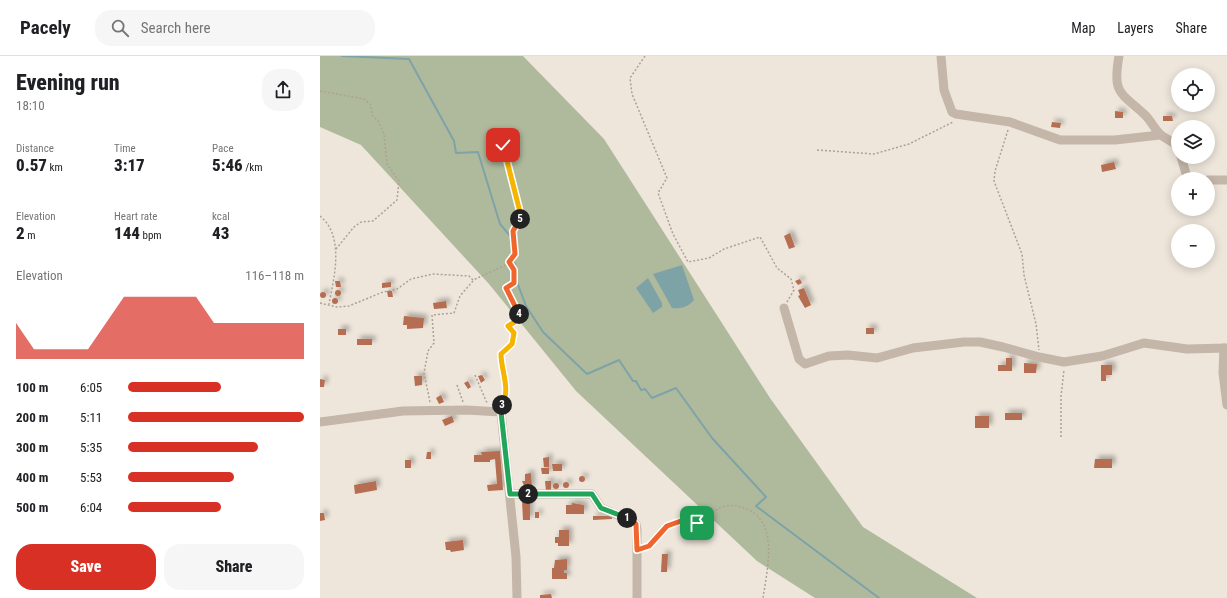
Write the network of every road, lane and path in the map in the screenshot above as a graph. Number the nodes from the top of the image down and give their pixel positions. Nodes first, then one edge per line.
1 (645, 56) edge
2 (941, 56) edge
3 (1119, 56) edge
4 (320, 91) edge
5 (956, 120) dead end
6 (1010, 122) junction
7 (1160, 135) junction
8 (1171, 141) edge
9 (503, 145) dead end
10 (817, 150) dead end
11 (1215, 180) edge
12 (1227, 180) edge
13 (320, 216) edge
14 (336, 249) junction
15 (509, 262) junction
16 (473, 280) junction
17 (320, 303) edge
18 (329, 304) junction
19 (784, 308) joint
20 (1225, 348) edge
21 (1040, 357) junction
22 (1071, 361) junction
23 (476, 375) dead end
24 (457, 385) dead end
25 (1227, 405) edge
26 (432, 410) junction
27 (466, 410) junction
28 (490, 411) junction
29 (501, 412) junction
30 (320, 422) edge
31 (1061, 437) dead end
32 (510, 494) junction
33 (637, 550) junction
34 (517, 598) edge
35 (637, 598) edge
36 (763, 598) edge

1 - 19 path
2 - 6 street
3 - 7 street
4 - 14 path
5 - 10 path
6 - 7 street
6 - 21 path
7 - 8 street
9 - 15 path
11 - 12 street
13 - 14 path
14 - 18 path
15 - 16 path
15 - 29 path
16 - 18 path
16 - 26 path
17 - 18 path
19 - 21 street
20 - 22 street
20 - 25 street
21 - 22 street
22 - 31 path
23 - 28 path
24 - 27 path
26 - 27 street
26 - 30 street
27 - 28 street
28 - 29 street
29 - 32 street
32 - 33 street
32 - 34 street
33 - 35 street
33 - 36 path

